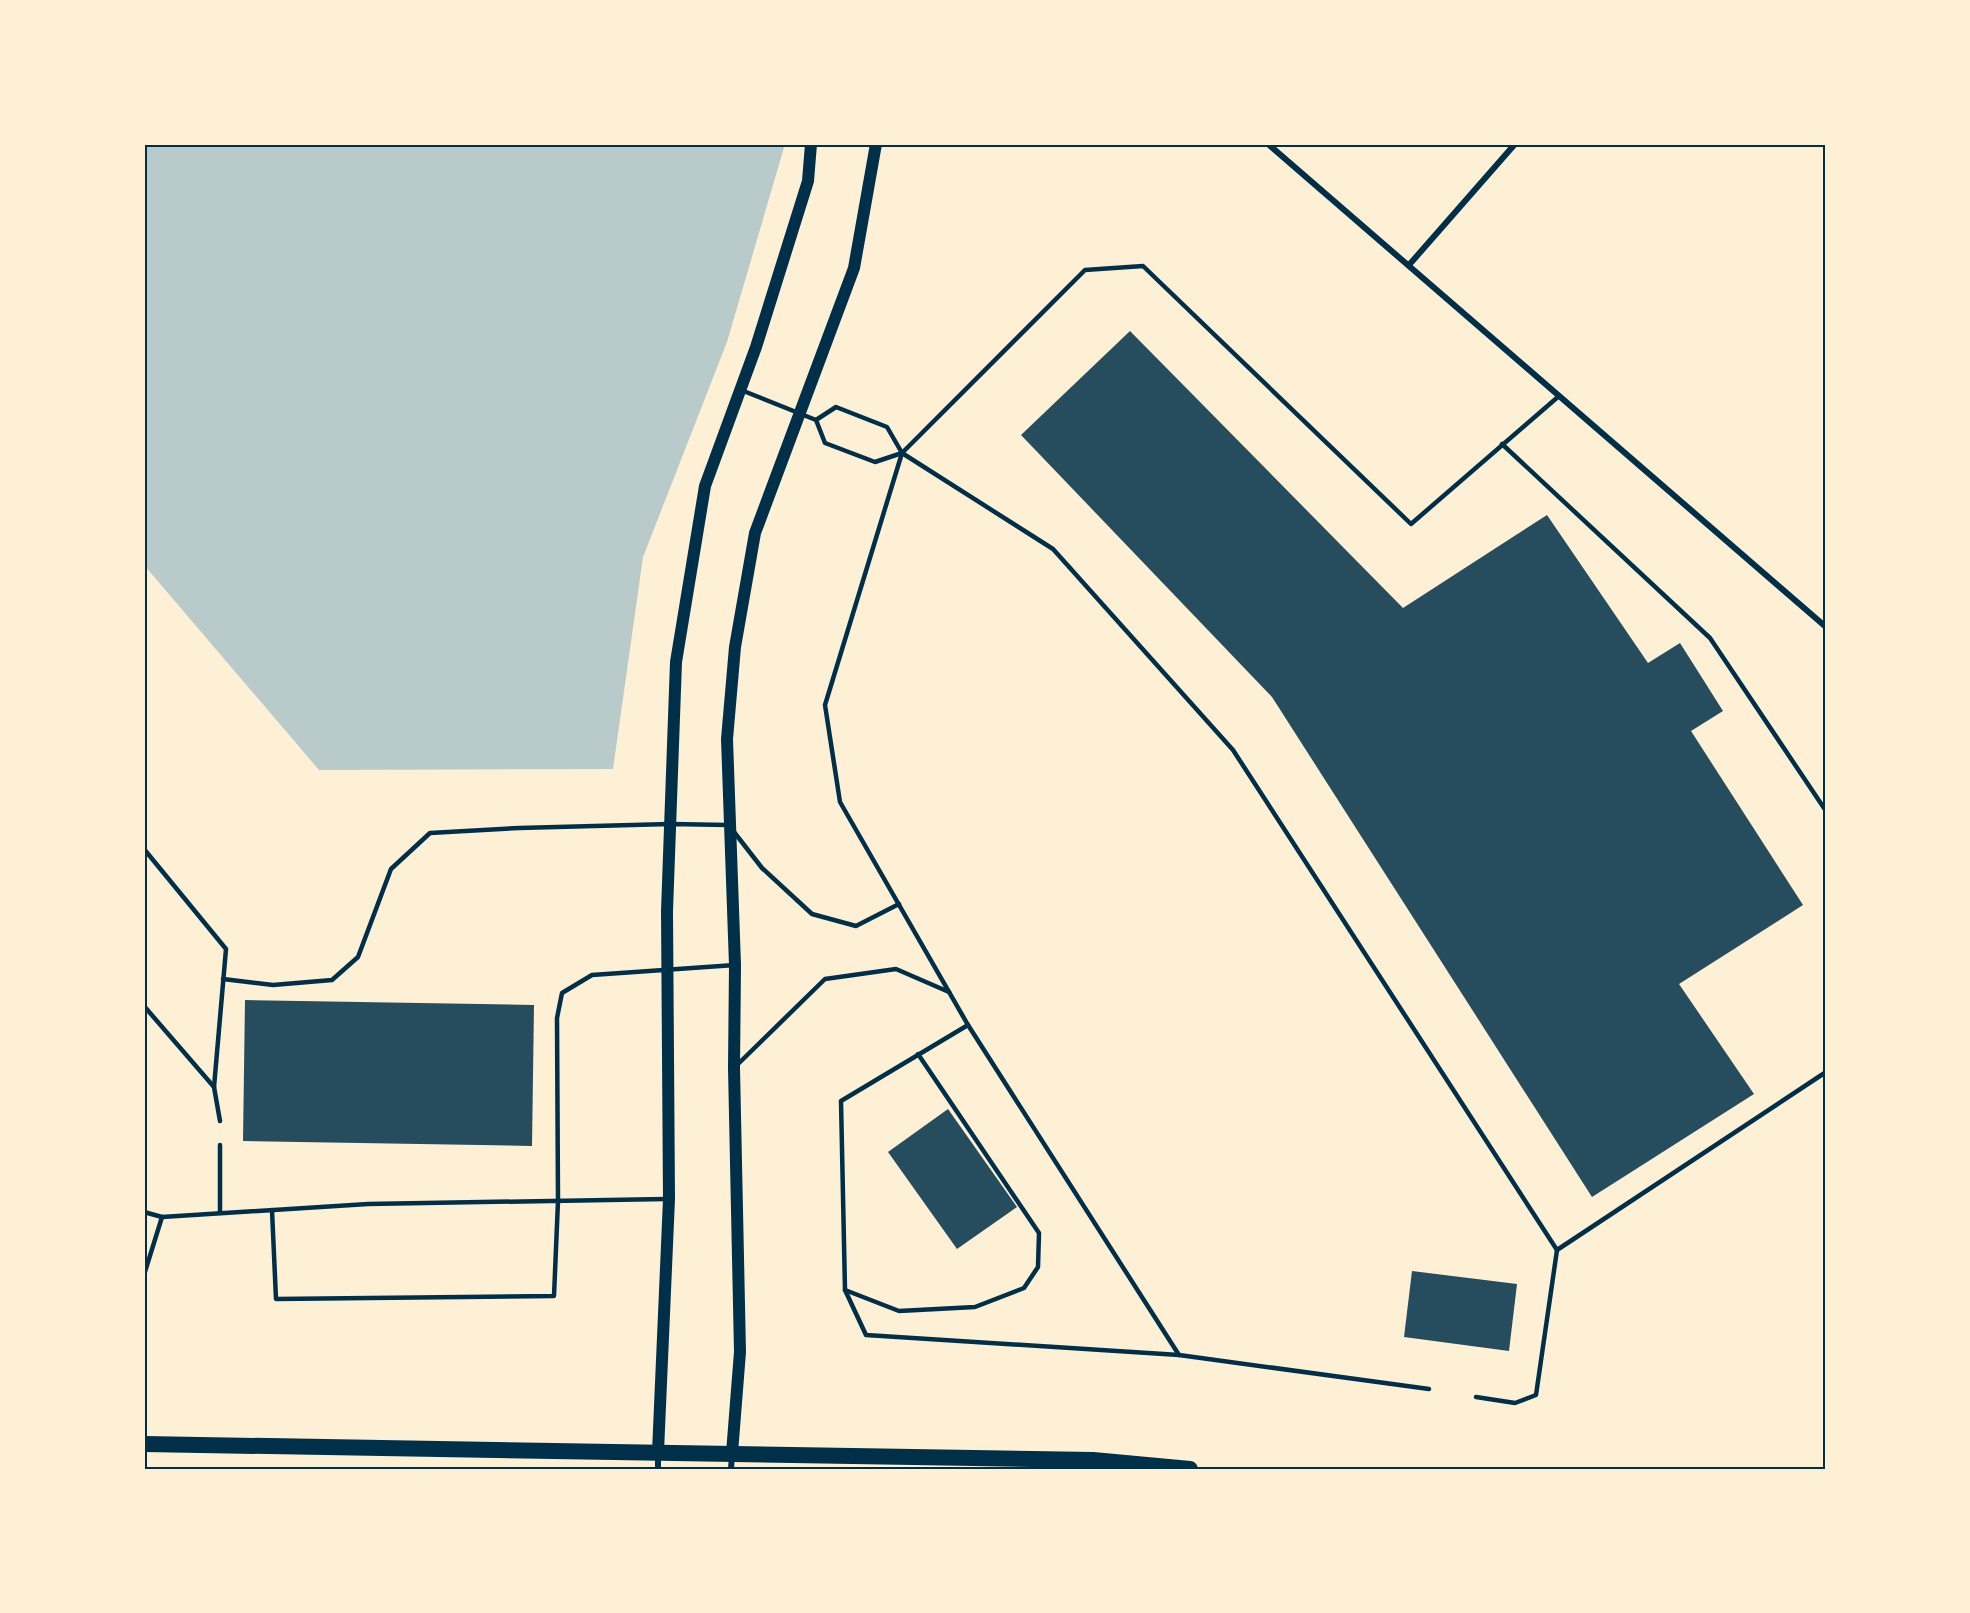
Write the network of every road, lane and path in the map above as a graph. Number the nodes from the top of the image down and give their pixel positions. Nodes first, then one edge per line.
1 (811, 144) edge
2 (876, 144) edge
3 (1268, 144) edge
4 (1515, 144) edge
5 (1409, 265) junction
6 (740, 390) junction
7 (1559, 396) junction
8 (799, 413) junction
9 (816, 420) junction
10 (1503, 444) junction
11 (902, 453) junction
12 (1826, 627) edge
13 (1826, 811) edge
14 (670, 824) junction
15 (729, 825) junction
16 (144, 849) edge
17 (899, 904) junction
18 (735, 965) junction
19 (667, 969) junction
20 (223, 979) junction
21 (949, 992) junction
22 (144, 1006) edge
23 (968, 1024) junction
24 (918, 1054) junction
25 (734, 1068) junction
26 (1826, 1072) edge
27 (214, 1087) junction
28 (220, 1121) dead end
29 (220, 1145) dead end
30 (669, 1199) junction
31 (558, 1201) junction
32 (272, 1210) junction
33 (144, 1212) edge
34 (220, 1213) junction
35 (162, 1217) junction
36 (1557, 1250) junction
37 (144, 1275) edge
38 (845, 1290) junction
39 (1179, 1355) junction
40 (1429, 1389) dead end
41 (1476, 1397) dead end
42 (144, 1444) edge
43 (658, 1460) edge
44 (731, 1461) edge
45 (1190, 1469) edge

1 - 6 main road
2 - 8 main road
3 - 5 street
4 - 5 street
5 - 7 street
6 - 8 lane
6 - 14 main road
7 - 10 lane
7 - 12 street
8 - 9 lane
8 - 15 main road
9 - 11 lane
9 - 11 lane
10 - 11 lane
10 - 13 lane
11 - 17 lane
11 - 36 lane
14 - 15 lane
14 - 19 main road
14 - 20 lane
15 - 17 lane
15 - 18 main road
16 - 20 lane
17 - 21 lane
18 - 19 lane
18 - 25 main road
19 - 30 main road
19 - 31 lane
20 - 27 lane
21 - 23 lane
21 - 25 lane
22 - 27 lane
23 - 24 lane
23 - 39 lane
24 - 38 lane
24 - 38 lane
25 - 44 main road
26 - 36 lane
27 - 28 lane
29 - 34 lane
30 - 31 lane
30 - 43 main road
31 - 32 lane
31 - 32 lane
32 - 34 lane
33 - 35 lane
34 - 35 lane
35 - 37 lane
36 - 41 lane
38 - 39 lane
39 - 40 lane
42 - 43 highway
43 - 44 highway
44 - 45 highway

